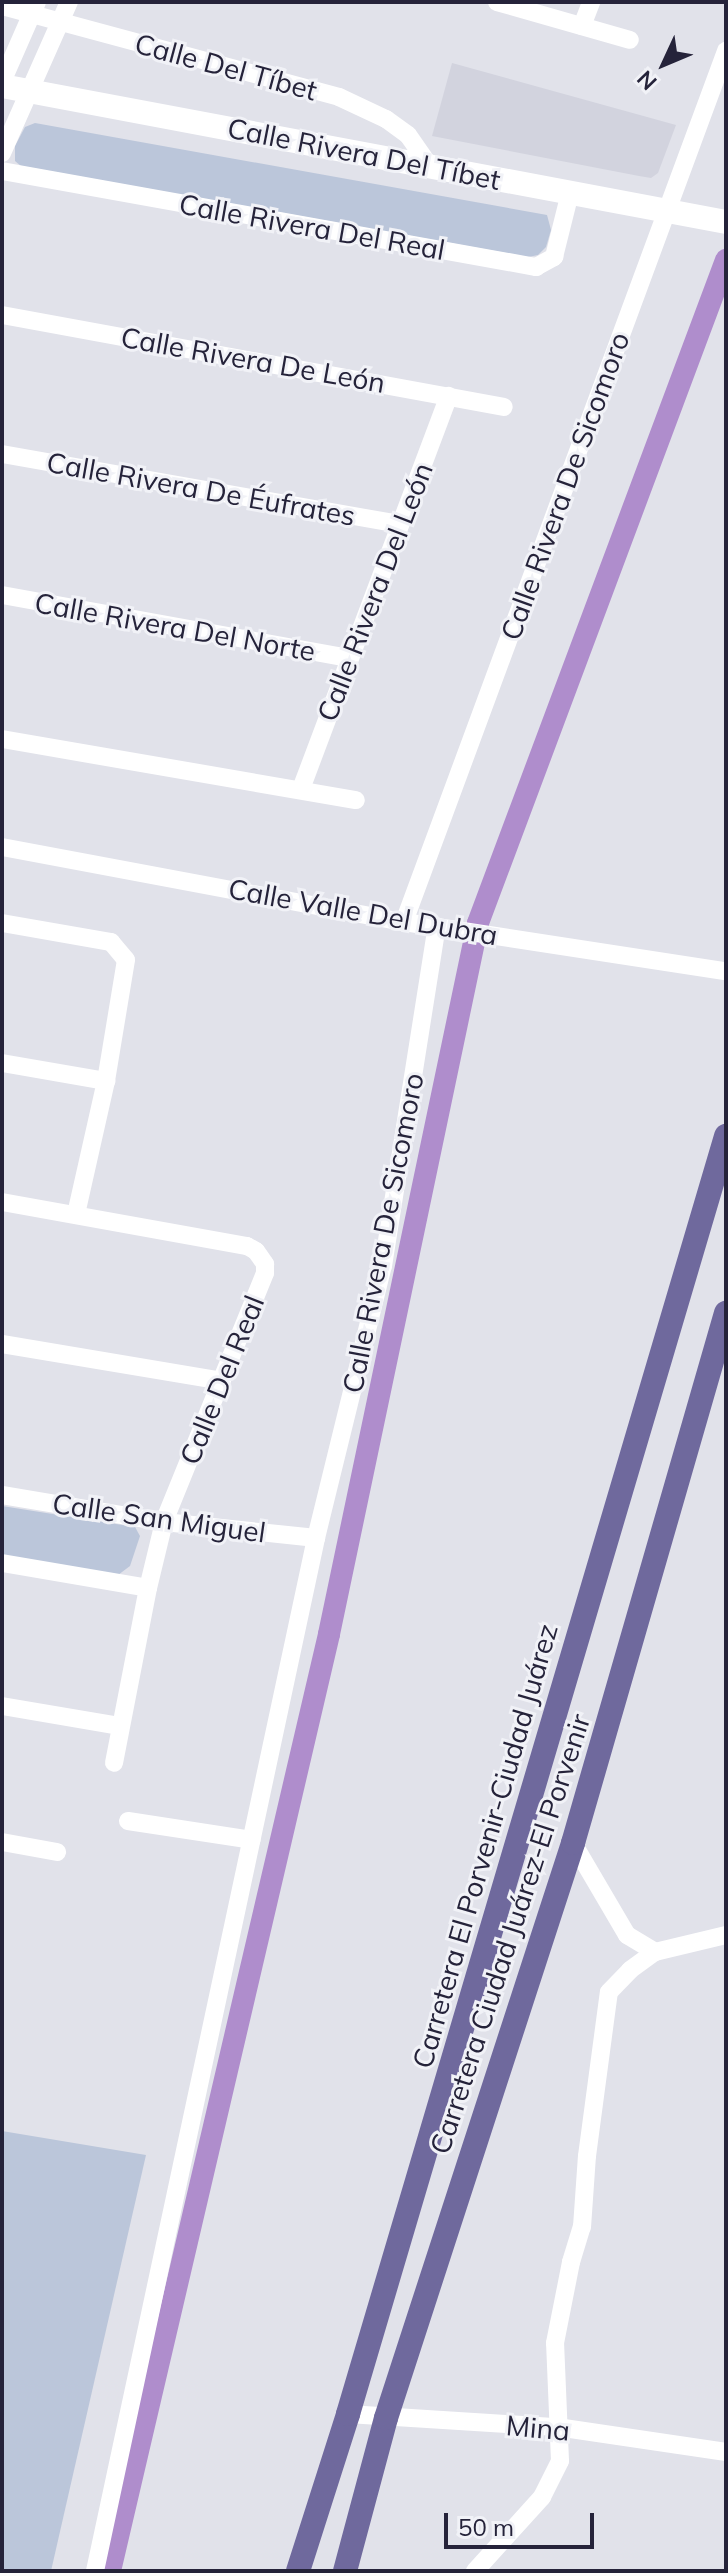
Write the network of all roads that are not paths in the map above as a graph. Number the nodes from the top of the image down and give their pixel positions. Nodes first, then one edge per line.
1 (69, 2) edge
2 (497, 2) edge
3 (591, 2) edge
4 (2, 6) edge
5 (34, 8) edge
6 (59, 22) junction
7 (582, 26) junction
8 (630, 40) dead end
9 (726, 51) edge
10 (2, 84) edge
11 (29, 91) junction
12 (2, 153) edge
13 (429, 165) junction
14 (2, 171) edge
15 (570, 193) junction
16 (667, 211) junction
17 (721, 222) edge
18 (2, 315) edge
19 (449, 396) junction
20 (504, 407) dead end
21 (2, 454) edge
22 (399, 524) junction
23 (2, 595) edge
24 (349, 658) junction
25 (2, 739) edge
26 (301, 789) junction
27 (356, 800) dead end
28 (2, 847) edge
29 (404, 922) junction
30 (2, 923) edge
31 (445, 927) junction
32 (726, 971) edge
33 (2, 1063) edge
34 (106, 1081) junction
35 (726, 1136) edge
36 (2, 1202) edge
37 (76, 1214) junction
38 (726, 1313) edge
39 (2, 1344) edge
40 (222, 1381) junction
41 (2, 1495) edge
42 (164, 1522) junction
43 (316, 1538) junction
44 (2, 1563) edge
45 (148, 1588) junction
46 (2, 1706) edge
47 (120, 1726) junction
48 (114, 1763) dead end
49 (128, 1821) dead end
50 (252, 1840) junction
51 (2, 1842) edge
52 (573, 1843) junction
53 (57, 1852) dead end
54 (726, 1935) edge
55 (655, 1952) junction
56 (348, 2414) junction
57 (386, 2418) junction
58 (557, 2427) junction
59 (726, 2452) edge
60 (95, 2571) edge
61 (298, 2571) edge
62 (345, 2571) edge
63 (475, 2571) edge

1 - 6 street
2 - 7 street
3 - 7 street
4 - 5 street, Calle Del Tíbet
5 - 6 street, Calle Del Tíbet
5 - 10 street
6 - 11 street
6 - 13 street, Calle Del Tíbet
7 - 8 street
9 - 16 street, Calle Rivera De Sicomoro
10 - 11 street, Calle Rivera Del Tíbet
11 - 12 street
11 - 13 street, Calle Rivera Del Tíbet
13 - 15 street, Calle Rivera Del Tíbet
14 - 15 street, Calle Rivera Del Real
15 - 16 street, Calle Rivera Del Tíbet
16 - 17 street, Calle Rivera Del Tíbet
16 - 29 street, Calle Rivera De Sicomoro
18 - 19 street, Calle Rivera De León
19 - 20 street, Calle Rivera De León
19 - 22 street, Calle Rivera Del León
21 - 22 street, Calle Rivera De Éufrates
22 - 24 street, Calle Rivera Del León
23 - 24 street, Calle Rivera Del Norte
24 - 26 street, Calle Rivera Del León
25 - 26 street
26 - 27 street
28 - 29 street, Calle Valle Del Dubra
29 - 31 street, Calle Valle Del Dubra
30 - 34 street
31 - 32 street, Calle Valle Del Dubra
31 - 43 street, Calle Rivera De Sicomoro
33 - 34 street
34 - 37 street
35 - 56 main road, Carretera El Porvenir-Ciudad Juárez
36 - 37 street, Calle Del Real
37 - 40 street, Calle Del Real
38 - 52 main road, Carretera Ciudad Juárez-El Porvenir
39 - 40 street
40 - 42 street, Calle Del Real
41 - 42 street, Calle San Miguel
42 - 43 street, Calle San Miguel
42 - 45 street, Calle Del Real
43 - 50 street, Calle Rivera De Sicomoro
44 - 45 street
45 - 47 street, Calle Del Real
46 - 47 street
47 - 48 street, Calle Del Real
49 - 50 street
50 - 60 street, Calle Rivera De Sicomoro
51 - 53 street
52 - 55 street
52 - 57 main road, Carretera Ciudad Juárez-El Porvenir
54 - 55 street
55 - 58 street
56 - 57 street, Mina
56 - 61 main road, Carretera El Porvenir-Ciudad Juárez
57 - 58 street, Mina
57 - 62 main road, Carretera Ciudad Juárez-El Porvenir
58 - 59 street, Mina
58 - 63 street

